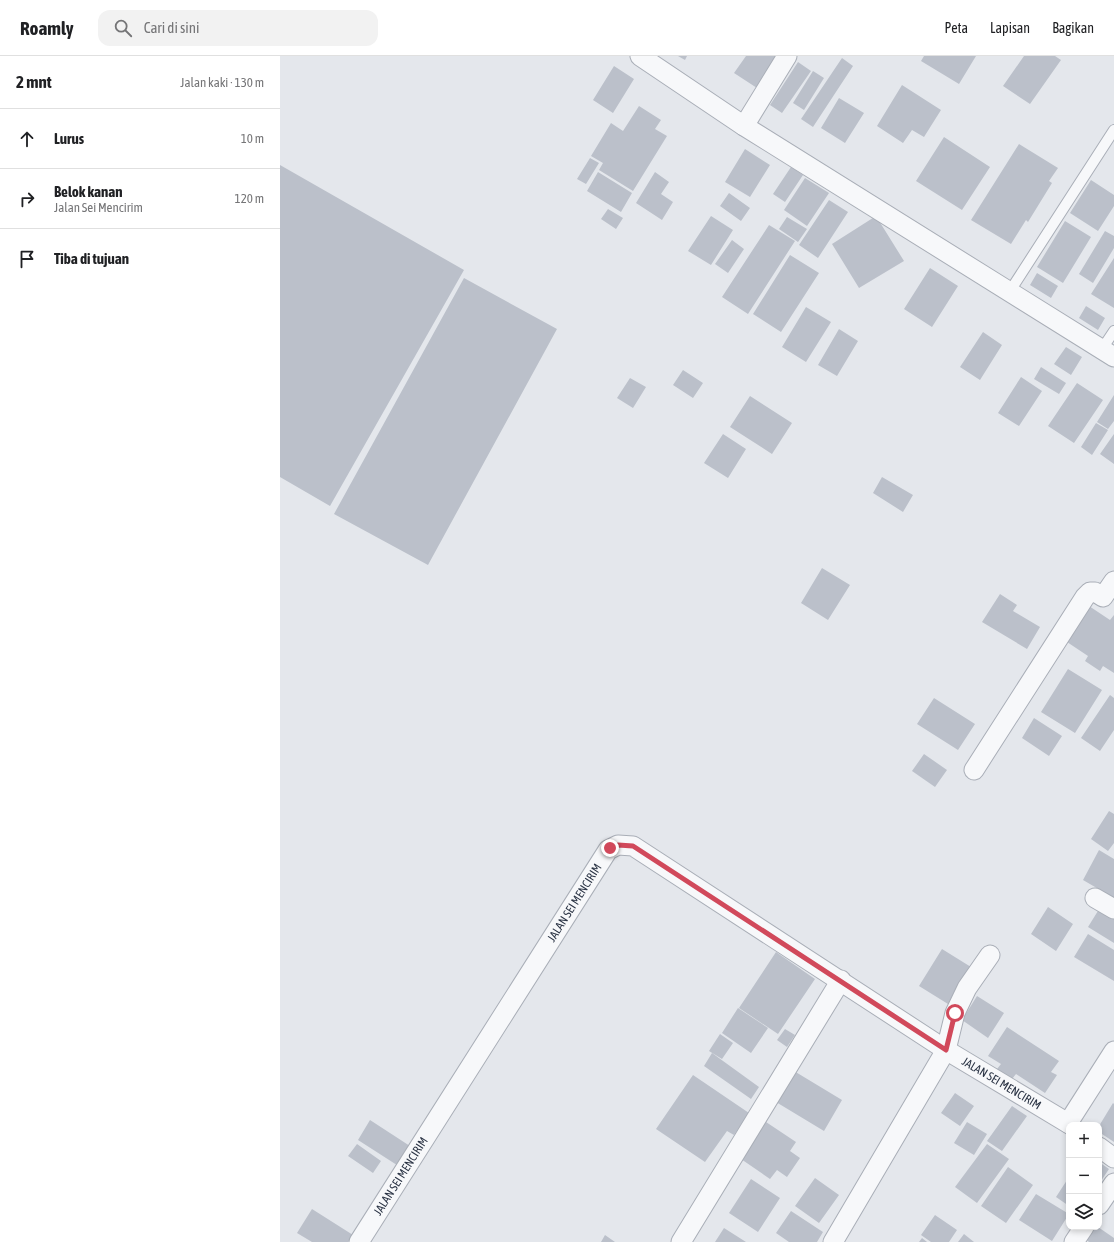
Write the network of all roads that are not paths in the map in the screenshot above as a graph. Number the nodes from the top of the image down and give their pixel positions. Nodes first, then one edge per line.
1 (640, 56) edge
2 (787, 56) edge
3 (744, 126) junction
4 (1114, 130) edge
5 (1010, 291) junction
6 (1114, 331) edge
7 (1108, 353) edge
8 (1114, 581) edge
9 (1108, 600) edge
10 (974, 770) dead end
11 (1095, 898) dead end
12 (1114, 909) edge
13 (990, 956) dead end
14 (842, 980) junction
15 (946, 1050) junction
16 (1114, 1051) edge
17 (1067, 1122) edge
18 (1071, 1122) edge
19 (1102, 1149) edge
20 (1114, 1158) edge
21 (1114, 1183) edge
22 (1102, 1201) edge
23 (1082, 1230) edge
24 (359, 1242) edge
25 (681, 1242) edge
26 (832, 1242) edge
27 (1074, 1242) edge

1 - 3 street
2 - 3 street
3 - 5 street
4 - 5 lane
5 - 7 street
6 - 7 lane
8 - 9 street
9 - 10 street
11 - 12 street
13 - 15 street
14 - 15 street, JALAN SEI MENCIRIM
14 - 24 street, JALAN SEI MENCIRIM
14 - 25 street
15 - 17 street, JALAN SEI MENCIRIM
15 - 26 street
16 - 18 street, JALAN SEI MENCIRIM
19 - 20 street
21 - 22 street
23 - 27 street

